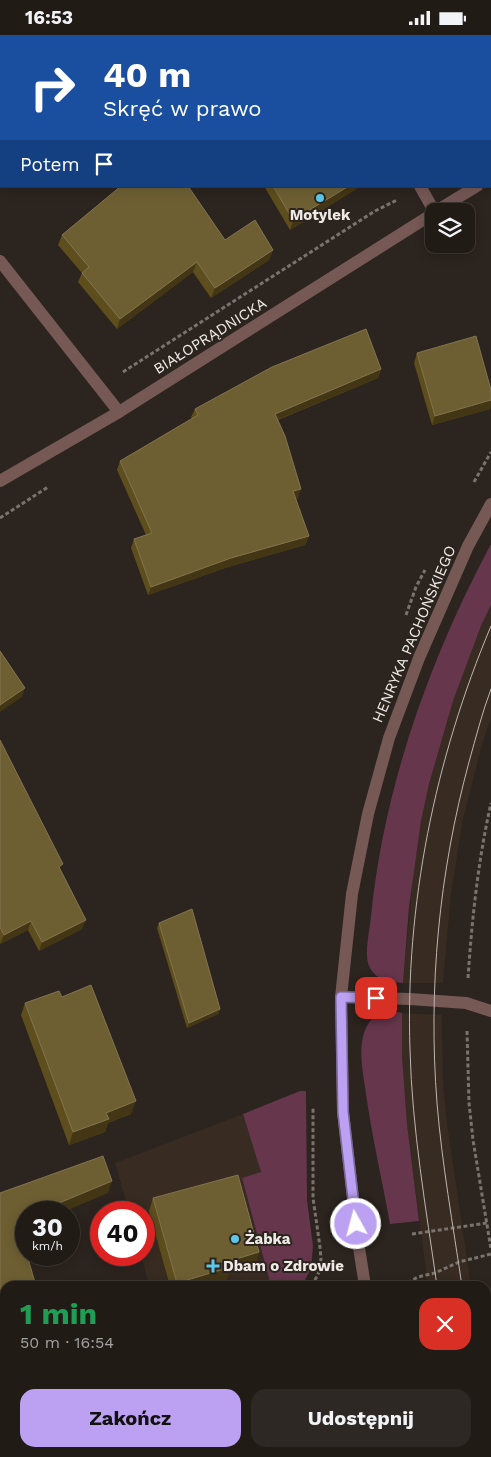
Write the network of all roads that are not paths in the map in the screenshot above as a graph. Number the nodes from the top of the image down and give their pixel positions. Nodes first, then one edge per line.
1 (420, 187) edge
2 (475, 187) edge
3 (430, 203) edge
4 (450, 203) edge
5 (425, 218) edge
6 (0, 261) edge
7 (119, 412) junction
8 (0, 481) edge
9 (491, 504) edge
10 (341, 997) junction
11 (491, 1011) edge
12 (364, 1281) edge

1 - 3 street
2 - 4 street, BIAŁOPRĄDNICKA
5 - 7 street, BIAŁOPRĄDNICKA
6 - 7 street
7 - 8 street, BIAŁOPRĄDNICKA
9 - 10 street, HENRYKA PACHOŃSKIEGO
10 - 11 street
10 - 12 street, HENRYKA PACHOŃSKIEGO

